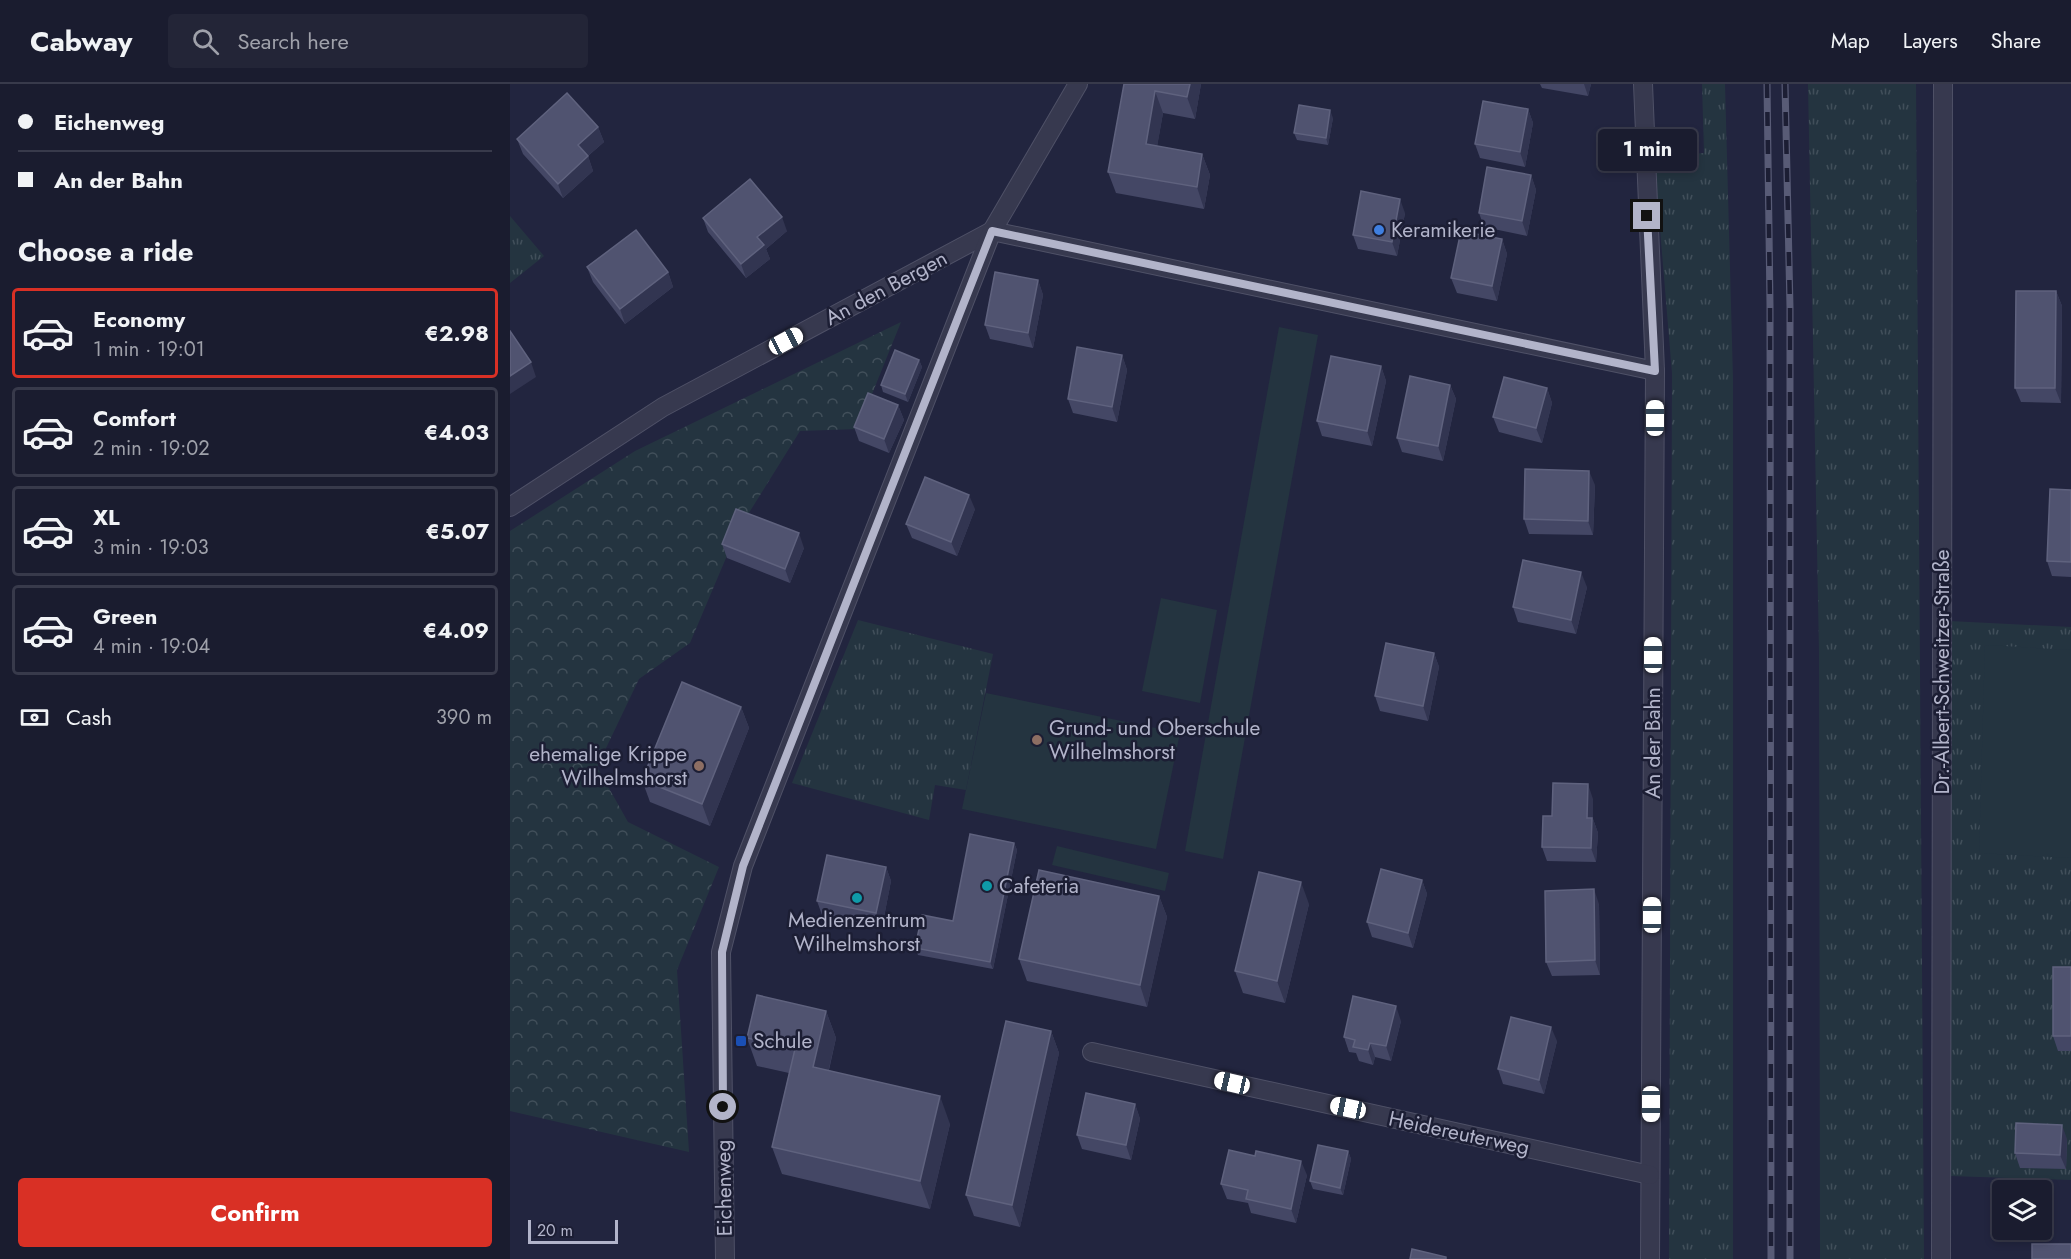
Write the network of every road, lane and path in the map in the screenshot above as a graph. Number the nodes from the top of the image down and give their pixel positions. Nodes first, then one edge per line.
1 (1078, 84) edge
2 (1643, 84) edge
3 (1943, 84) edge
4 (992, 231) junction
5 (1655, 371) junction
6 (510, 507) edge
7 (1092, 1052) dead end
8 (1650, 1175) junction
9 (725, 1259) edge
10 (1650, 1259) edge
11 (1941, 1259) edge

1 - 4 street
2 - 5 street, An der Bahn
3 - 11 street, Dr.-Albert-Schweitzer-Straße
4 - 5 street
4 - 6 street, An den Bergen
4 - 9 street, Eichenweg
5 - 8 street, An der Bahn
7 - 8 street, Heidereuterweg
8 - 10 street, An der Bahn

